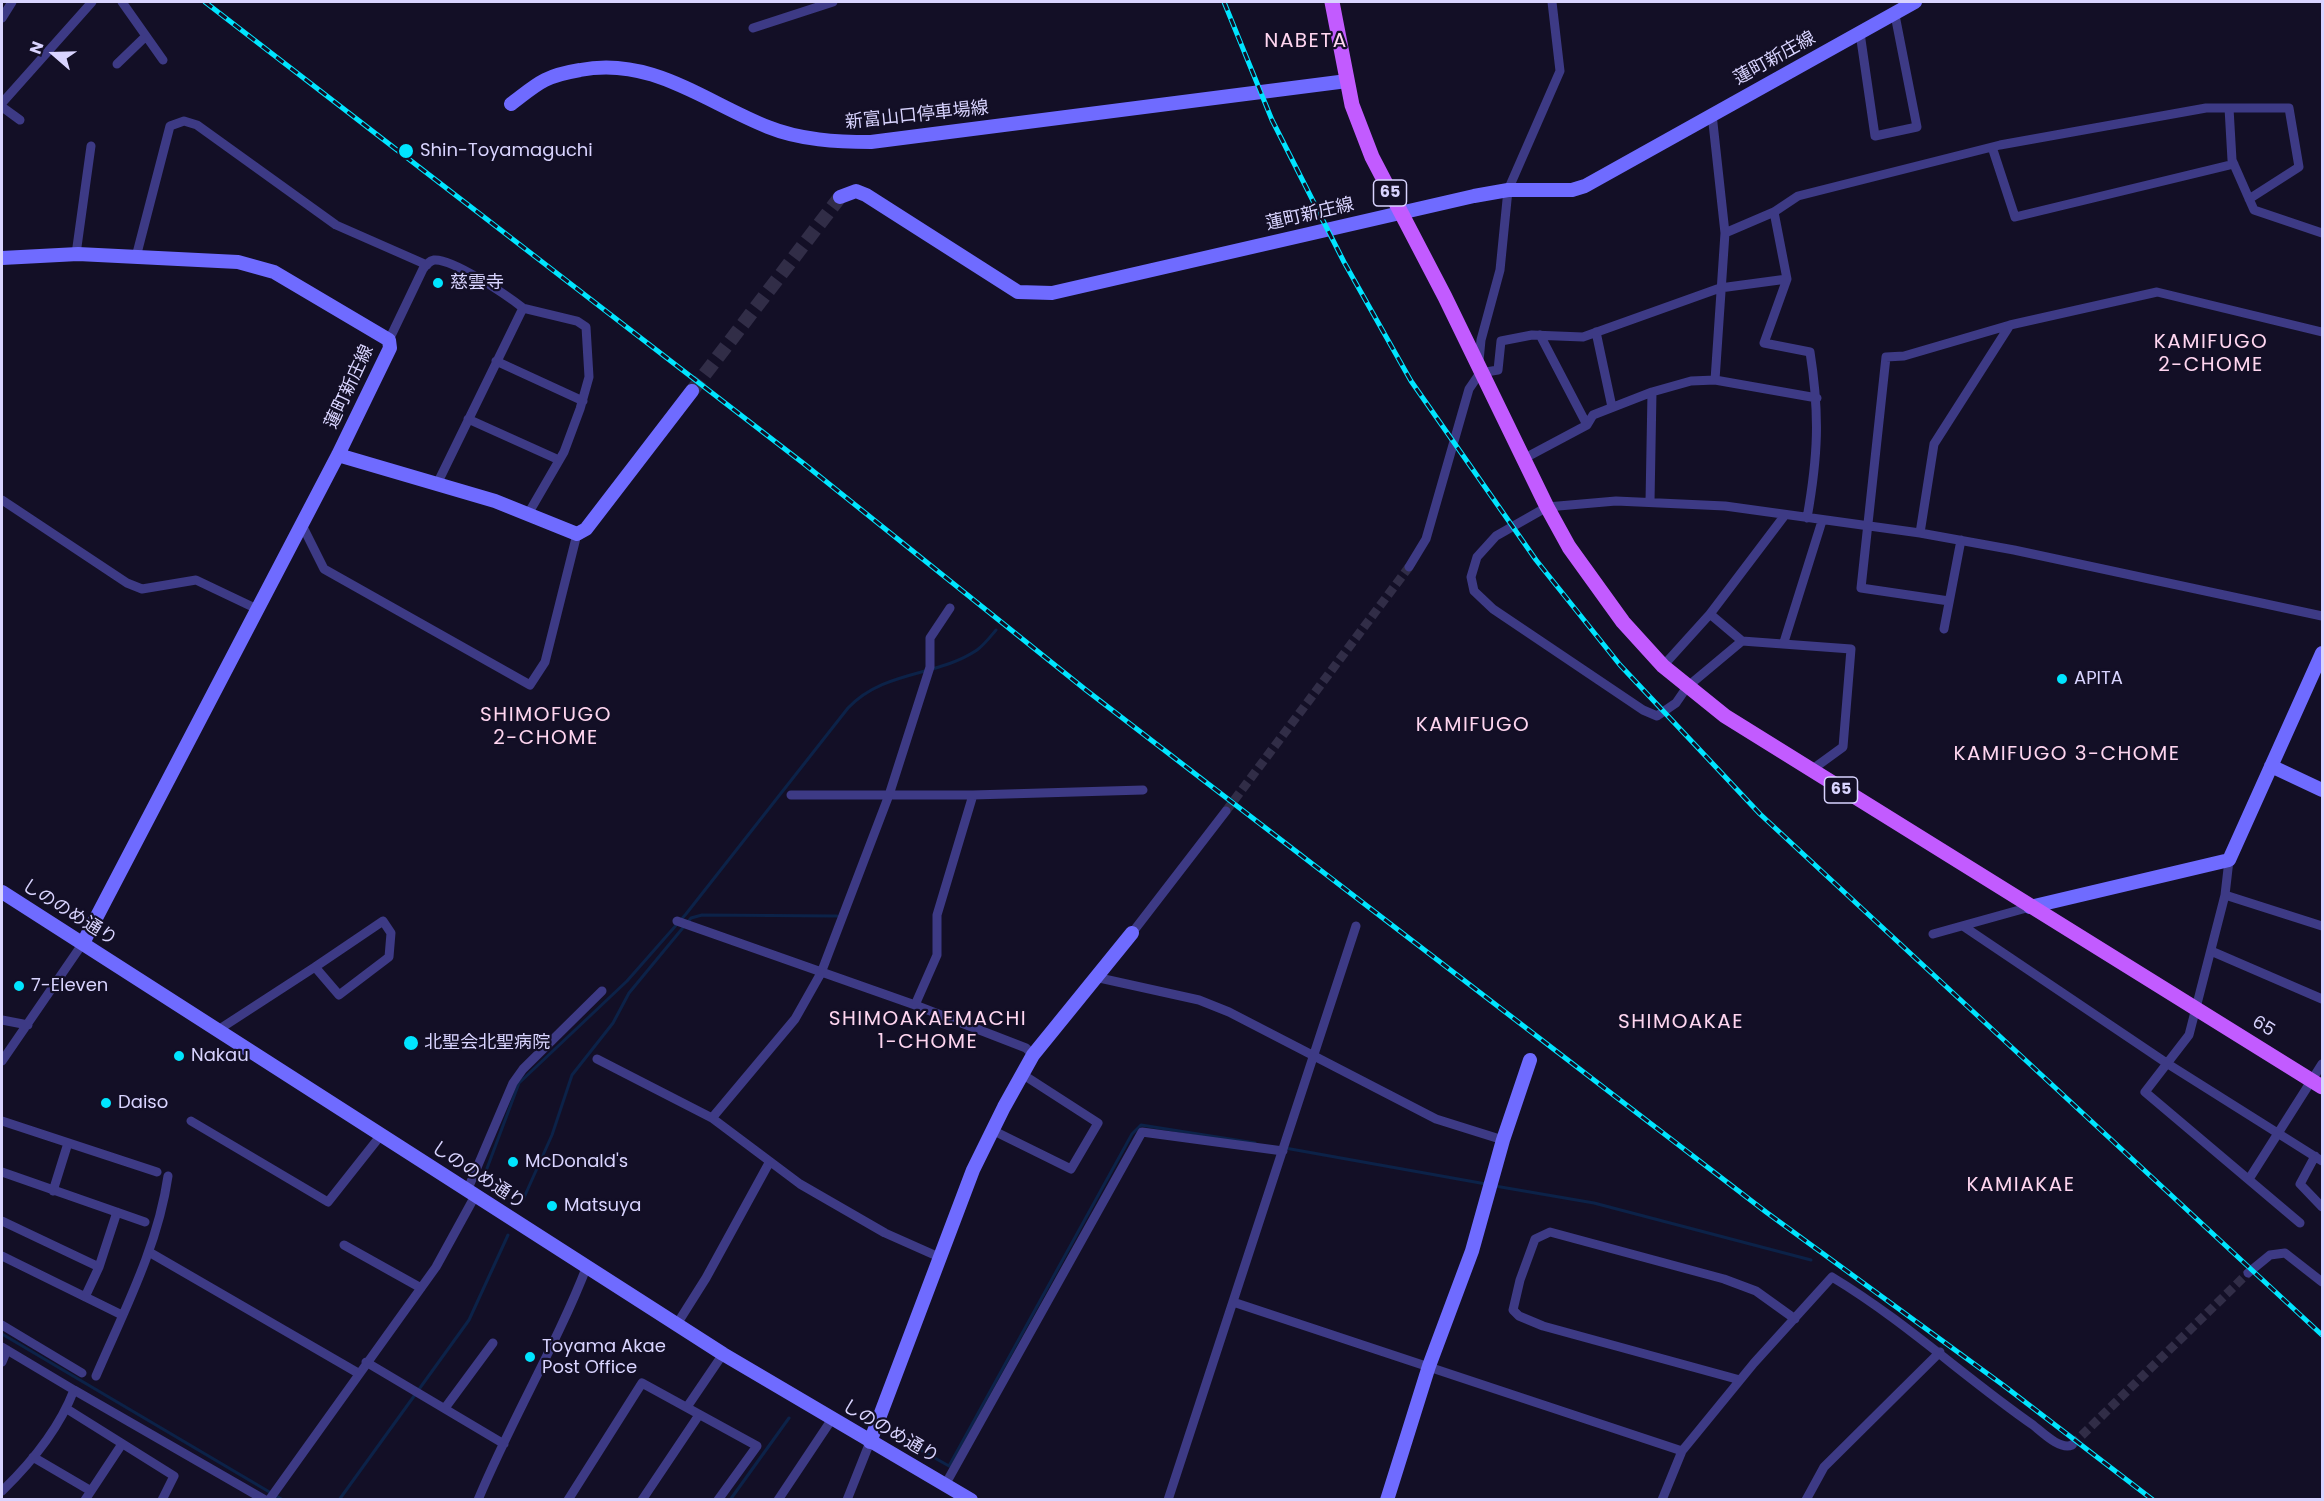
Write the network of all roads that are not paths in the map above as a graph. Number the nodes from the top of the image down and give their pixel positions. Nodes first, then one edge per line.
1 (12, 2) edge
2 (92, 2) edge
3 (122, 2) edge
4 (833, 2) edge
5 (1332, 2) edge
6 (1552, 2) edge
7 (1915, 2) edge
8 (1894, 15) junction
9 (2, 18) edge
10 (753, 28) dead end
11 (1860, 33) junction
12 (146, 36) junction
13 (163, 60) dead end
14 (117, 64) dead end
15 (1347, 81) junction
16 (511, 104) dead end
17 (2, 105) edge
18 (2229, 108) junction
19 (1712, 114) junction
20 (20, 120) dead end
21 (92, 146) dead end
22 (1992, 147) junction
23 (2234, 164) junction
24 (1509, 190) junction
25 (840, 197) dead end
26 (2249, 199) junction
27 (1774, 212) junction
28 (1401, 214) junction
29 (1725, 233) junction
30 (2322, 233) edge
31 (76, 254) junction
32 (136, 257) junction
33 (2, 258) edge
34 (427, 265) junction
35 (1788, 279) junction
36 (1720, 288) junction
37 (523, 308) junction
38 (2010, 325) junction
39 (1596, 332) junction
40 (2322, 332) edge
41 (1540, 335) junction
42 (389, 340) junction
43 (496, 361) junction
44 (1480, 373) junction
45 (1715, 380) junction
46 (692, 392) tunnel mouth
47 (1652, 392) junction
48 (1817, 398) junction
49 (583, 401) junction
50 (1612, 407) junction
51 (468, 419) junction
52 (1587, 425) junction
53 (338, 455) junction
54 (1525, 458) junction
55 (559, 460) junction
56 (438, 482) junction
57 (2, 500) edge
58 (1650, 502) junction
59 (1547, 507) junction
60 (528, 514) junction
61 (1785, 515) junction
62 (1807, 518) junction
63 (1822, 521) junction
64 (302, 523) junction
65 (1870, 527) junction
66 (1920, 533) junction
67 (577, 534) junction
68 (1961, 540) junction
69 (1409, 567) tunnel mouth
70 (1949, 601) junction
71 (950, 608) dead end
72 (257, 609) junction
73 (1710, 614) junction
74 (2322, 616) edge
75 (1944, 629) dead end
76 (1742, 641) junction
77 (1784, 642) junction
78 (2322, 653) edge
79 (1663, 666) junction
80 (1688, 687) junction
81 (2271, 766) junction
82 (1810, 771) junction
83 (1143, 790) dead end
84 (2322, 790) edge
85 (791, 795) dead end
86 (889, 795) junction
87 (973, 795) junction
88 (1226, 811) tunnel mouth
89 (2229, 860) junction
90 (2, 892) edge
91 (2225, 895) junction
92 (2030, 907) junction
93 (677, 921) dead end
94 (1356, 926) dead end
95 (1963, 926) junction
96 (2322, 926) edge
97 (1132, 933) joint
98 (1933, 934) dead end
99 (83, 943) junction
100 (2211, 951) junction
101 (315, 967) junction
102 (821, 973) junction
103 (1095, 977) junction
104 (602, 991) dead end
105 (2322, 999) edge
106 (915, 1005) junction
107 (2194, 1007) junction
108 (2, 1020) edge
109 (28, 1025) junction
110 (218, 1030) junction
111 (1033, 1055) junction
112 (1313, 1058) junction
113 (597, 1059) dead end
114 (1530, 1060) dead end
115 (2, 1061) edge
116 (2168, 1064) junction
117 (2322, 1064) edge
118 (1022, 1074) junction
119 (2317, 1084) edge
120 (712, 1118) junction
121 (2, 1121) edge
122 (191, 1121) dead end
123 (992, 1130) junction
124 (2278, 1134) junction
125 (381, 1135) junction
126 (1503, 1140) junction
127 (68, 1143) junction
128 (1283, 1151) junction
129 (2319, 1158) edge
130 (769, 1163) junction
131 (2, 1172) edge
132 (157, 1172) dead end
133 (168, 1176) dead end
134 (2249, 1179) junction
135 (53, 1191) junction
136 (471, 1193) junction
137 (2322, 1207) edge
138 (117, 1212) junction
139 (2, 1221) edge
140 (145, 1222) dead end
141 (2301, 1223) dead end
142 (344, 1245) dead end
143 (149, 1252) junction
144 (2, 1256) edge
145 (939, 1257) junction
146 (587, 1266) junction
147 (99, 1267) junction
148 (2248, 1273) tunnel mouth
149 (2322, 1282) edge
150 (421, 1288) junction
151 (85, 1297) junction
152 (1233, 1302) junction
153 (122, 1315) junction
154 (1795, 1319) junction
155 (677, 1324) junction
156 (2, 1325) edge
157 (493, 1343) dead end
158 (4, 1349) edge
159 (1940, 1352) junction
160 (723, 1354) junction
161 (2, 1362) edge
162 (366, 1362) junction
163 (1429, 1366) junction
164 (82, 1373) dead end
165 (358, 1373) junction
166 (96, 1376) dead end
167 (1740, 1380) junction
168 (74, 1390) junction
169 (687, 1407) junction
170 (445, 1408) junction
171 (67, 1409) junction
172 (699, 1415) junction
173 (832, 1419) junction
174 (870, 1442) junction
175 (122, 1444) junction
176 (504, 1444) junction
177 (2072, 1445) dead end
178 (1682, 1451) junction
179 (33, 1457) junction
180 (945, 1485) junction
181 (2, 1490) edge
182 (91, 1491) junction
183 (268, 1499) edge
184 (85, 1500) edge
185 (162, 1500) edge
186 (478, 1500) edge
187 (568, 1500) edge
188 (642, 1500) edge
189 (718, 1500) edge
190 (778, 1500) edge
191 (847, 1500) edge
192 (971, 1500) edge
193 (1168, 1500) edge
194 (1388, 1500) edge
195 (1662, 1500) edge
196 (1806, 1500) edge

1 - 9 street
2 - 17 street
3 - 12 street
4 - 10 street
5 - 15 main road, 65 / 65
6 - 24 street
7 - 8 main road, 蓮町新庄線
8 - 11 main road, 蓮町新庄線
8 - 11 street
11 - 19 main road, 蓮町新庄線
12 - 13 street
12 - 14 street
15 - 16 main road, 新富山口停車場線
15 - 28 main road, 65 / 65
17 - 20 street
18 - 22 street
18 - 23 street
18 - 26 street
19 - 24 main road, 蓮町新庄線
19 - 29 street
21 - 31 street
22 - 23 street
22 - 27 street
23 - 26 street
24 - 28 main road, 蓮町新庄線
24 - 44 street
25 - 28 main road, 蓮町新庄線
26 - 30 street
27 - 29 street
27 - 35 street
28 - 44 main road, 65 / 65
29 - 36 street
31 - 32 main road, 蓮町新庄線
31 - 33 main road, 蓮町新庄線
32 - 34 street
32 - 42 main road, 蓮町新庄線
34 - 37 street
34 - 42 street
35 - 36 street
35 - 48 street
36 - 39 street
36 - 45 street
37 - 43 street
37 - 49 street
38 - 40 street
38 - 65 street
38 - 66 street
39 - 41 street
39 - 50 street
41 - 44 street
41 - 52 street
42 - 53 main road, 蓮町新庄線
43 - 49 street
43 - 51 street
44 - 54 main road, 65 / 65
44 - 69 street
45 - 47 street
45 - 48 street
46 - 67 main road
47 - 50 street
47 - 58 street
48 - 62 street
49 - 55 street
50 - 52 street
51 - 55 street
51 - 56 street
52 - 54 street
53 - 56 main road, 蓮町新庄線
53 - 64 main road
54 - 59 main road, 65 / 65
55 - 60 street
56 - 60 main road, 蓮町新庄線
57 - 72 street
58 - 59 street
58 - 61 street
59 - 79 main road, 65 / 65
59 - 80 street
60 - 67 main road, 蓮町新庄線
61 - 62 street
61 - 73 street
62 - 63 street
63 - 65 street
63 - 77 street
64 - 67 street
64 - 72 main road
65 - 66 street
65 - 70 street
66 - 68 street
68 - 70 street
68 - 74 street
70 - 75 street
71 - 86 street
72 - 99 main road
73 - 76 street
73 - 79 street
76 - 77 street
76 - 80 street
77 - 82 street
78 - 81 main road
79 - 80 main road, 65 / 65
80 - 82 main road, 65 / 65
81 - 84 main road
81 - 89 main road
82 - 92 main road, 65 / 65
83 - 87 street
85 - 86 street
86 - 87 street
86 - 102 street
87 - 106 street
88 - 97 street
89 - 91 street
89 - 92 main road
90 - 99 main road, しののめ通り
91 - 96 street
91 - 100 street
92 - 95 street
92 - 107 main road, 65 / 65
93 - 102 street
94 - 112 street
95 - 98 street
95 - 116 street
97 - 103 main road
99 - 109 street
99 - 110 main road, しののめ通り
100 - 105 street
100 - 107 street
101 - 101 street
101 - 110 street
102 - 106 street
102 - 120 street
103 - 111 main road
103 - 112 street
104 - 136 street
106 - 111 street
107 - 116 street
107 - 119 main road, 65 / 65
108 - 109 street
109 - 115 street
110 - 125 main road, しののめ通り
111 - 118 main road
112 - 126 street
112 - 128 street
113 - 120 street
114 - 126 main road
116 - 124 street
116 - 134 street
117 - 119 street
118 - 123 main road
118 - 123 street
119 - 124 street
120 - 130 street
121 - 127 street
122 - 125 street
123 - 145 main road
124 - 129 street
124 - 134 street
125 - 136 main road, しののめ通り
126 - 163 main road
127 - 132 street
127 - 135 street
128 - 152 street
128 - 180 street
129 - 137 street
130 - 145 street
130 - 155 street
131 - 135 street
133 - 143 street
134 - 141 street
135 - 138 street
136 - 146 main road, しののめ通り
136 - 150 street
138 - 140 street
138 - 147 street
139 - 147 street
142 - 150 street
143 - 153 street
143 - 165 street
144 - 151 street
145 - 174 main road
146 - 155 main road, しののめ通り
146 - 176 street
147 - 151 street
148 - 149 street
150 - 162 street
151 - 153 street
152 - 163 street
152 - 193 street
153 - 166 street
154 - 159 street
154 - 167 street
154 - 167 street
155 - 160 main road, しののめ通り
156 - 164 street
157 - 170 street
158 - 161 street
158 - 168 street
159 - 177 street
159 - 196 street
160 - 169 street
160 - 173 main road, しののめ通り
162 - 165 street
162 - 170 street
163 - 178 street
163 - 194 main road
165 - 183 street
167 - 178 street
168 - 171 street
168 - 183 street
169 - 172 street
169 - 187 street
170 - 176 street
171 - 175 street
171 - 179 street
172 - 188 street
172 - 189 street
173 - 174 main road, しののめ通り
173 - 190 street
174 - 180 main road, しののめ通り
174 - 191 street
175 - 182 street
175 - 185 street
176 - 186 street
178 - 195 street
179 - 181 street
179 - 182 street
180 - 192 main road, しののめ通り
182 - 184 street

